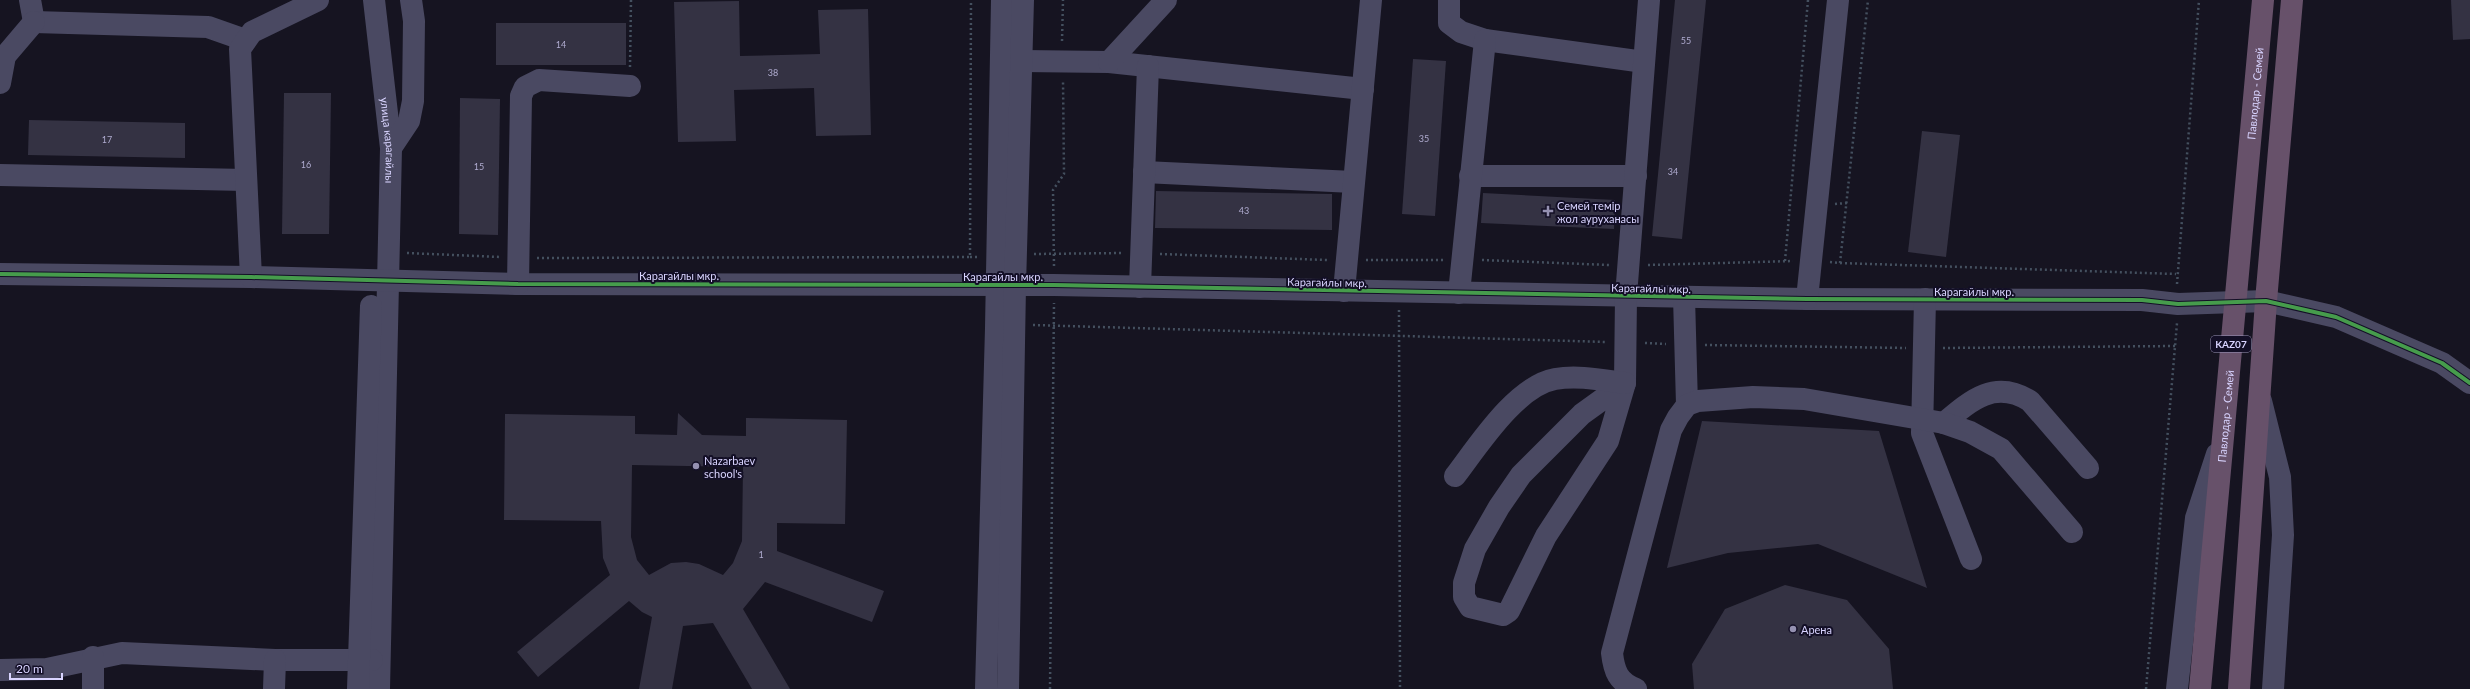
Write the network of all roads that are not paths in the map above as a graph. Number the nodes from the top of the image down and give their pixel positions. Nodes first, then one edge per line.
1 (30, 0) edge
2 (318, 0) edge
3 (374, 0) edge
4 (411, 0) edge
5 (1002, 0) edge
6 (1023, 0) edge
7 (1166, 0) edge
8 (1371, 0) edge
9 (1450, 0) edge
10 (1649, 0) edge
11 (1838, 0) edge
12 (2263, 0) edge
13 (2292, 0) edge
14 (34, 22) junction
15 (244, 40) junction
16 (1485, 40) junction
17 (2, 56) edge
18 (1022, 61) junction
19 (1109, 62) junction
20 (1644, 62) junction
21 (1148, 66) junction
22 (0, 83) edge
23 (630, 86) road end
24 (1362, 89) junction
25 (391, 148) junction
26 (1144, 172) junction
27 (0, 175) edge
28 (1470, 176) junction
29 (1636, 176) junction
30 (246, 180) junction
31 (1353, 182) junction
32 (0, 274) edge
33 (251, 277) junction
34 (379, 281) junction
35 (518, 284) junction
36 (1006, 286) junction
37 (1140, 287) junction
38 (1344, 291) junction
39 (1459, 293) junction
40 (1626, 296) junction
41 (1684, 297) junction
42 (1807, 299) junction
43 (1925, 299) junction
44 (2235, 300) junction
45 (2266, 301) junction
46 (1625, 383) junction
47 (2470, 383) edge
48 (2260, 396) junction
49 (1687, 405) junction
50 (1921, 420) junction
51 (1944, 423) junction
52 (2223, 438) junction
53 (2088, 468) dead end
54 (1455, 476) dead end
55 (2072, 532) dead end
56 (1971, 559) dead end
57 (93, 657) junction
58 (275, 660) junction
59 (369, 660) junction
60 (0, 670) edge
61 (1617, 683) edge
62 (93, 689) edge
63 (274, 689) edge
64 (358, 689) edge
65 (379, 689) edge
66 (986, 689) edge
67 (1008, 689) edge
68 (1636, 689) edge
69 (2177, 689) edge
70 (2200, 689) edge
71 (2239, 689) edge
72 (2273, 689) edge

1 - 14 street
2 - 15 street
3 - 25 street, улица карагайлы
4 - 25 street
5 - 36 street
6 - 18 street
7 - 19 street
8 - 24 street
9 - 16 street
10 - 20 street
11 - 42 street
12 - 44 highway, Павлодар - Семей / KAZ07
13 - 45 highway, KAZ07
14 - 15 street
14 - 17 street
15 - 30 street
16 - 20 street
16 - 28 street
17 - 22 street
18 - 19 street
18 - 36 street
19 - 21 street
20 - 29 street
21 - 24 street
21 - 26 street
23 - 35 street
24 - 31 street
25 - 34 street, улица карагайлы
26 - 31 street
26 - 37 street
27 - 30 street
28 - 29 street
28 - 39 street
29 - 40 street
30 - 33 street
31 - 38 street
32 - 33 street, Карагайлы мкр.
33 - 34 street, Карагайлы мкр.
34 - 35 street, Карагайлы мкр.
34 - 59 street, улица карагайлы
35 - 36 street, Карагайлы мкр.
36 - 37 street, Карагайлы мкр.
36 - 66 street
36 - 67 street
37 - 38 street, Карагайлы мкр.
38 - 39 street, Карагайлы мкр.
39 - 40 street, Карагайлы мкр.
40 - 41 street, Карагайлы мкр.
40 - 46 street
41 - 42 street, Карагайлы мкр.
41 - 49 street
42 - 43 street, Карагайлы мкр.
43 - 44 street, Карагайлы мкр.
43 - 50 street
44 - 45 street, Карагайлы мкр.
44 - 52 highway, Павлодар - Семей / KAZ07
45 - 47 street, Карагайлы мкр.
45 - 48 highway, KAZ07
46 - 46 street
46 - 54 street
48 - 71 highway, KAZ07
48 - 72 street
49 - 50 street
49 - 61 street
50 - 51 street
50 - 56 street
51 - 53 street
51 - 55 street
52 - 69 street
52 - 70 highway, Павлодар - Семей / KAZ07
57 - 58 street
57 - 60 street
57 - 62 street
58 - 59 street
58 - 63 street
59 - 64 street
59 - 65 street
61 - 68 street

